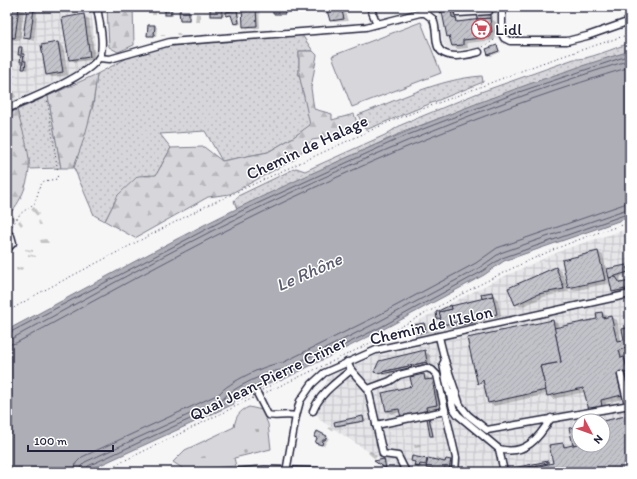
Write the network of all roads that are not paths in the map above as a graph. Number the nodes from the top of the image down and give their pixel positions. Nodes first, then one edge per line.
1 (97, 7) edge
2 (370, 7) edge
3 (458, 7) edge
4 (489, 7) edge
5 (502, 7) edge
6 (630, 21) edge
7 (377, 24) junction
8 (479, 52) road end
9 (99, 58) junction
10 (7, 109) edge
11 (7, 234) edge
12 (7, 249) edge
13 (630, 294) edge
14 (439, 337) junction
15 (445, 361) junction
16 (347, 362) junction
17 (351, 370) junction
18 (621, 375) dead end
19 (368, 389) junction
20 (448, 390) junction
21 (258, 394) road end
22 (629, 404) edge
23 (461, 407) junction
24 (313, 411) dead end
25 (445, 411) junction
26 (296, 416) junction
27 (551, 418) junction
28 (376, 424) junction
29 (499, 449) junction
30 (286, 471) edge
31 (238, 472) edge
32 (327, 472) edge
33 (406, 472) edge
34 (455, 472) edge
35 (504, 472) edge

1 - 9 street
2 - 7 street
3 - 4 street
5 - 6 street
7 - 8 street
7 - 9 street
9 - 10 street
11 - 12 street
13 - 14 street, Chemin de l'Islon
14 - 15 street
14 - 16 street, Chemin de l'Islon
15 - 20 street
15 - 23 street
16 - 17 street
16 - 26 street, Chemin de l'Islon
17 - 19 street
17 - 24 street
18 - 22 street
19 - 25 street
19 - 28 street
20 - 23 street
20 - 29 street
21 - 26 street
22 - 27 street
23 - 27 street
25 - 28 street
25 - 34 street
26 - 30 street, Chemin de l'Islon
27 - 29 street
28 - 33 street
29 - 35 street
30 - 31 main road
30 - 32 main road

